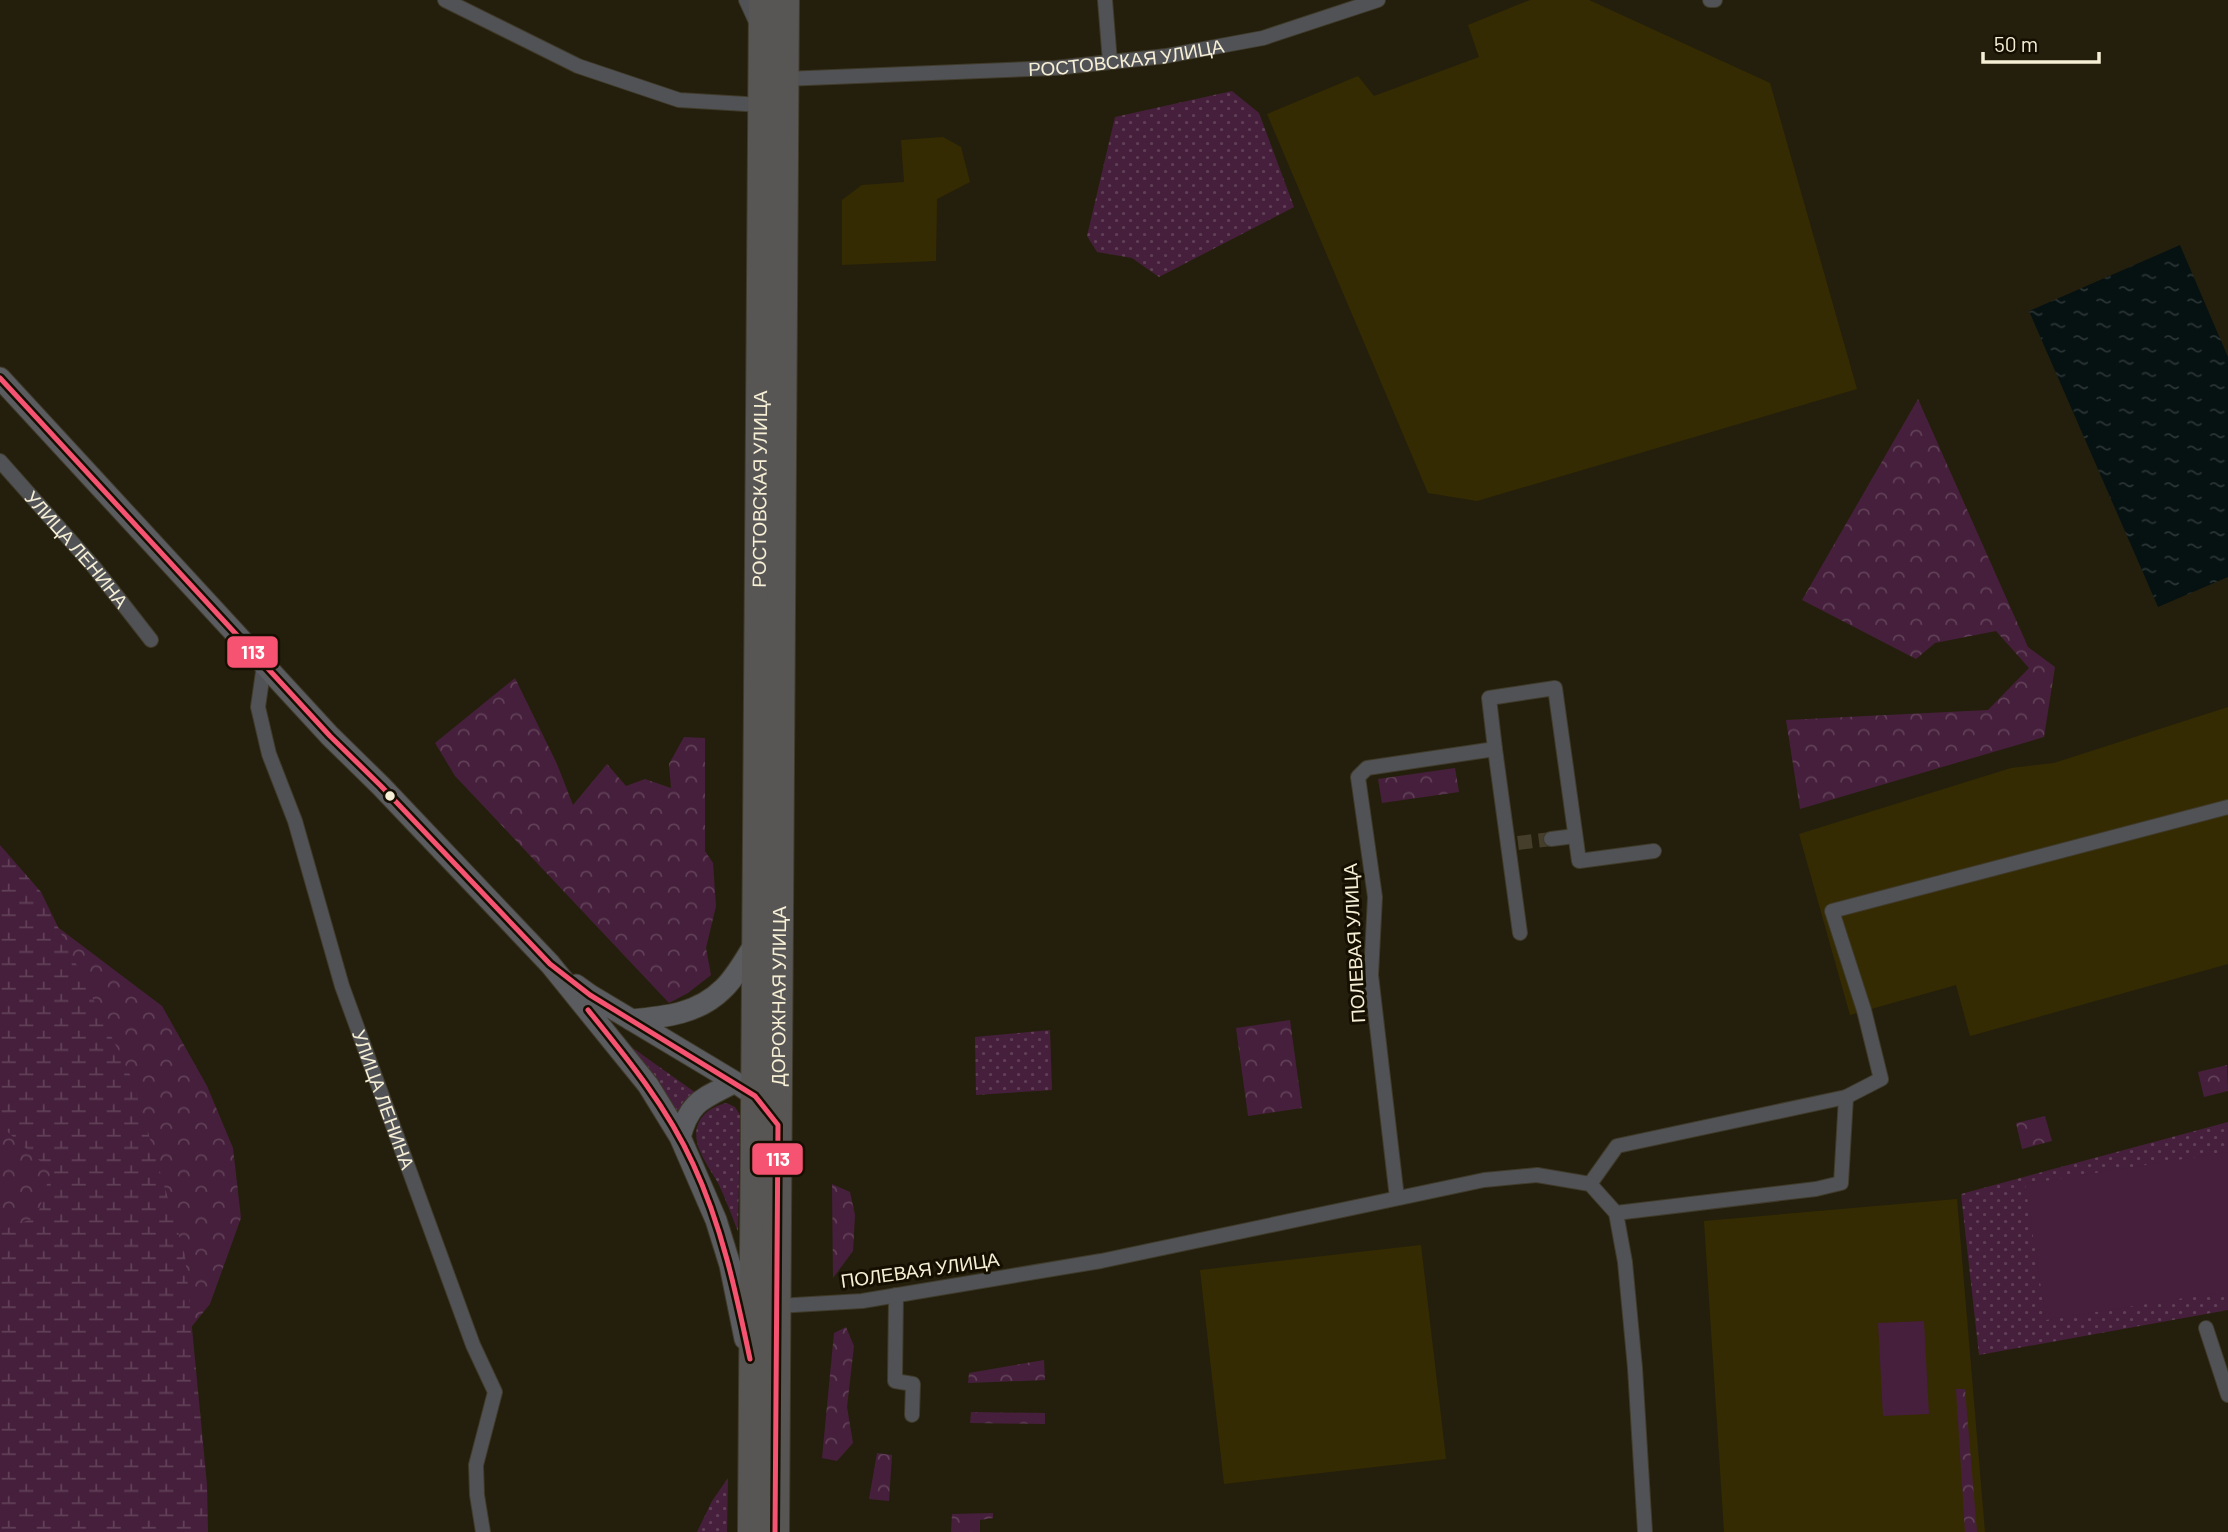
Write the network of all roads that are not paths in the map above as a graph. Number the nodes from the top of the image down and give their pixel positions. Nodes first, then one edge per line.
1 (445, 0) edge
2 (746, 0) edge
3 (763, 0) edge
4 (785, 0) edge
5 (1105, 0) edge
6 (1378, 0) edge
7 (1353, 4) edge
8 (763, 34) junction
9 (1110, 62) junction
10 (784, 79) junction
11 (762, 105) junction
12 (1, 381) edge
13 (0, 461) edge
14 (151, 640) dead end
15 (264, 665) junction
16 (1495, 749) junction
17 (2228, 807) edge
18 (1575, 836) junction
19 (1550, 839) tunnel mouth
20 (1654, 851) dead end
21 (780, 879) joint
22 (1520, 933) dead end
23 (755, 944) junction
24 (550, 964) junction
25 (631, 1020) junction
26 (745, 1089) junction
27 (1846, 1097) junction
28 (778, 1125) junction
29 (680, 1137) junction
30 (1590, 1184) junction
31 (1396, 1198) junction
32 (1616, 1213) junction
33 (896, 1295) junction
34 (777, 1306) junction
35 (2206, 1328) dead end
36 (754, 1380) junction
37 (2228, 1395) edge
38 (912, 1415) dead end
39 (483, 1532) edge
40 (751, 1532) edge
41 (775, 1532) edge
42 (1645, 1532) edge

1 - 11 street
2 - 8 street, РОСТОВСКАЯ УЛИЦА
3 - 8 highway, РОСТОВСКАЯ УЛИЦА
4 - 10 highway, РОСТОВСКАЯ УЛИЦА
5 - 9 street
6 - 7 street, РОСТОВСКАЯ УЛИЦА
7 - 9 street, РОСТОВСКАЯ УЛИЦА
8 - 11 highway, РОСТОВСКАЯ УЛИЦА
9 - 10 street, РОСТОВСКАЯ УЛИЦА
10 - 21 highway, РОСТОВСКАЯ УЛИЦА
11 - 23 highway, РОСТОВСКАЯ УЛИЦА
12 - 15 main road
13 - 14 street, УЛИЦА ЛЕНИНА
15 - 24 main road
15 - 39 street, УЛИЦА ЛЕНИНА
16 - 18 street
16 - 22 street
16 - 31 street, ПОЛЕВАЯ УЛИЦА
17 - 27 street
18 - 19 street
18 - 20 street
21 - 28 highway, ДОРОЖНАЯ УЛИЦА
23 - 25 main road
23 - 26 highway, ДОРОЖНАЯ УЛИЦА
24 - 25 main road
24 - 29 main road
25 - 26 main road
26 - 28 main road
26 - 29 main road
26 - 36 highway, ДОРОЖНАЯ УЛИЦА
27 - 30 street
27 - 32 street
28 - 34 highway, ДОРОЖНАЯ УЛИЦА
29 - 36 main road
30 - 31 street, ПОЛЕВАЯ УЛИЦА
30 - 32 street
31 - 33 street, ПОЛЕВАЯ УЛИЦА
32 - 42 street
33 - 34 street, ПОЛЕВАЯ УЛИЦА
33 - 38 street
34 - 41 highway, ДОРОЖНАЯ УЛИЦА
35 - 37 street
36 - 40 highway, ДОРОЖНАЯ УЛИЦА

